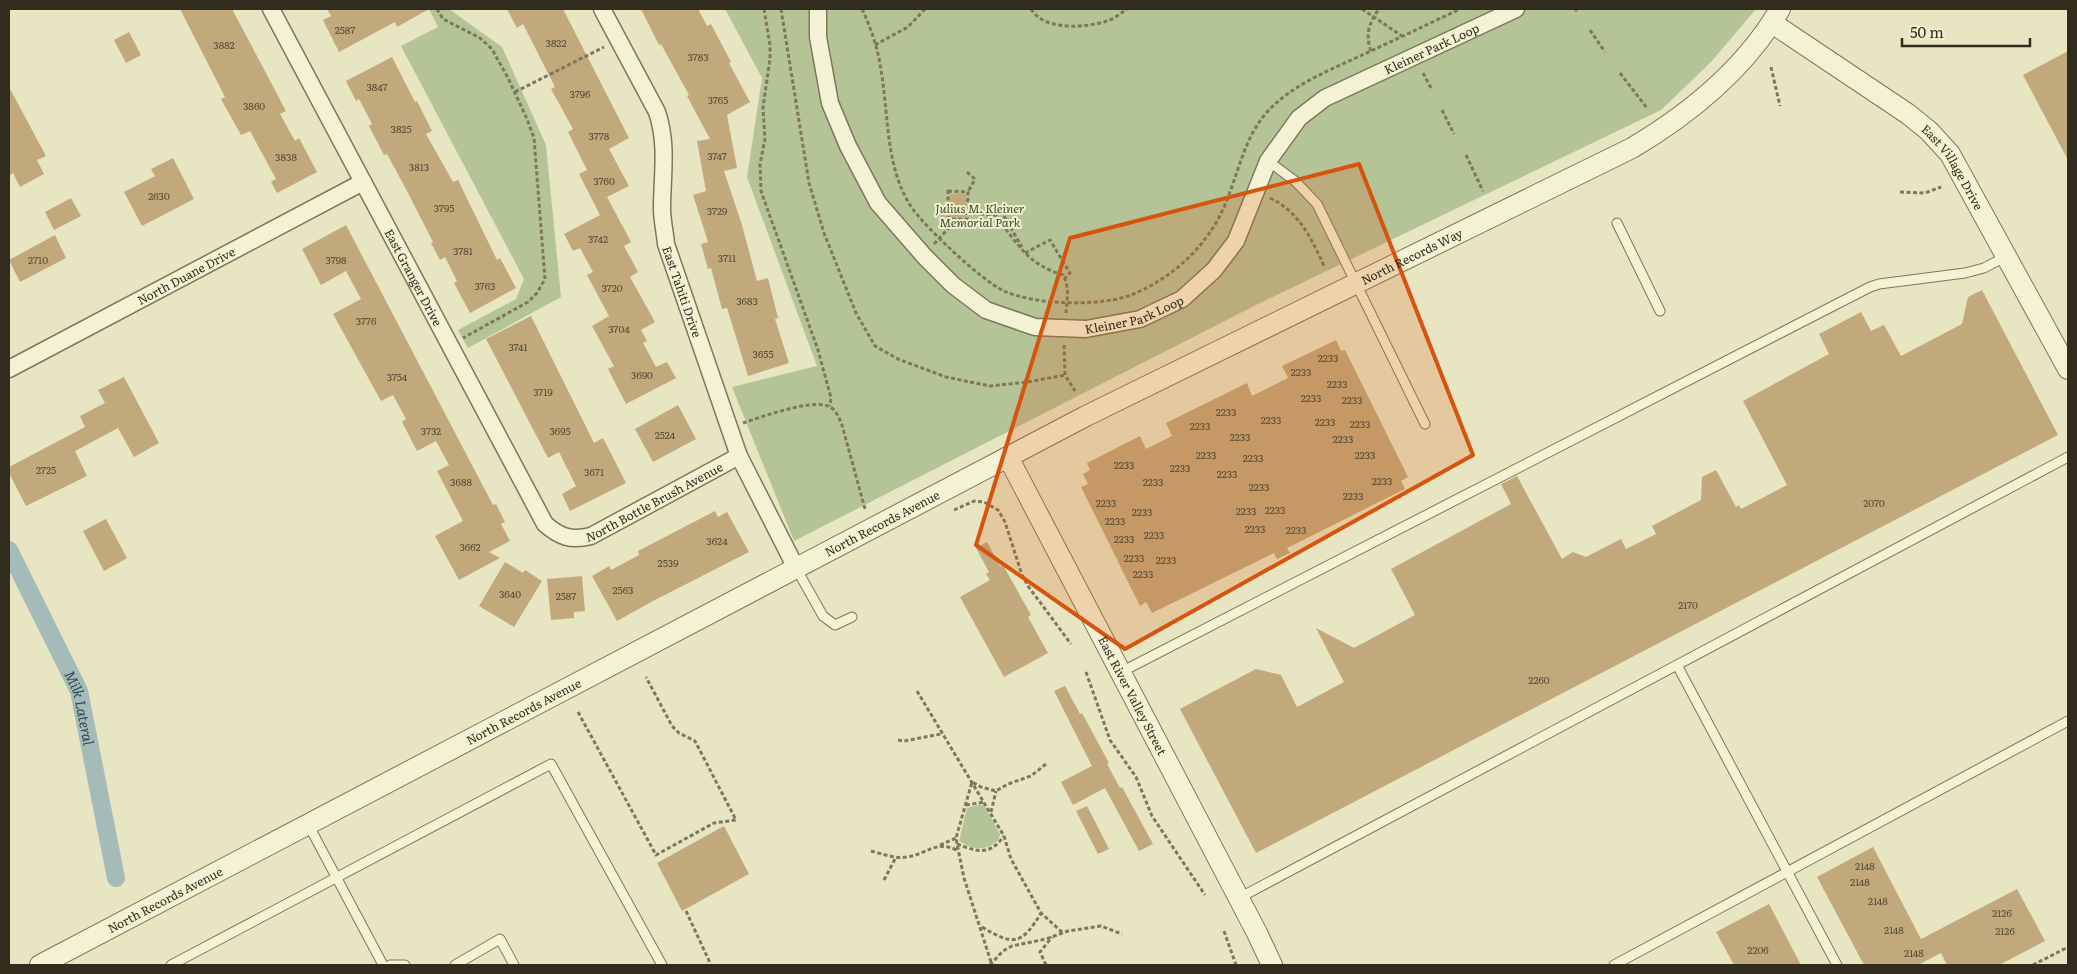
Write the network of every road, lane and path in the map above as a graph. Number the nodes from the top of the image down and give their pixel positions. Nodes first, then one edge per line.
1 (271, 9) edge
2 (437, 9) edge
3 (602, 9) edge
4 (764, 9) edge
5 (781, 9) edge
6 (818, 9) edge
7 (862, 9) edge
8 (925, 9) edge
9 (1031, 9) edge
10 (1127, 9) edge
11 (1362, 9) edge
12 (1379, 9) edge
13 (1460, 9) edge
14 (1516, 9) edge
15 (1776, 16) edge
16 (1373, 17) junction
17 (1590, 30) dead end
18 (1402, 36) junction
19 (876, 45) junction
20 (604, 47) dead end
21 (1371, 51) junction
22 (1605, 52) dead end
23 (1771, 67) dead end
24 (1620, 72) dead end
25 (1423, 73) dead end
26 (1431, 88) dead end
27 (515, 92) junction
28 (1780, 106) dead end
29 (1647, 108) dead end
30 (1442, 110) dead end
31 (1454, 134) dead end
32 (1466, 155) dead end
33 (1268, 161) junction
34 (967, 172) dead end
35 (363, 182) junction
36 (1941, 187) dead end
37 (1483, 191) dead end
38 (968, 192) junction
39 (1900, 192) dead end
40 (1269, 197) dead end
41 (967, 213) junction
42 (995, 215) junction
43 (958, 219) junction
44 (1617, 223) dead end
45 (940, 239) junction
46 (930, 249) dead end
47 (1026, 254) junction
48 (2005, 257) junction
49 (1325, 268) dead end
50 (1065, 278) junction
51 (1355, 284) junction
52 (1067, 303) junction
53 (1660, 311) dead end
54 (462, 338) dead end
55 (1064, 345) dead end
56 (9, 369) edge
57 (2068, 369) edge
58 (1065, 375) junction
59 (1075, 391) dead end
60 (830, 406) junction
61 (741, 424) dead end
62 (1425, 424) dead end
63 (739, 456) junction
64 (1008, 457) junction
65 (2068, 457) edge
66 (864, 510) dead end
67 (954, 510) dead end
68 (565, 538) joint
69 (796, 568) junction
70 (852, 618) dead end
71 (1071, 644) dead end
72 (1677, 665) junction
73 (1086, 672) dead end
74 (1121, 672) junction
75 (646, 677) dead end
76 (917, 690) dead end
77 (578, 712) dead end
78 (2068, 721) edge
79 (941, 734) junction
80 (898, 740) dead end
81 (1046, 764) dead end
82 (972, 782) junction
83 (996, 791) junction
84 (985, 802) junction
85 (966, 805) junction
86 (991, 814) junction
87 (308, 824) junction
88 (1004, 836) junction
89 (956, 838) junction
90 (957, 844) junction
91 (939, 845) junction
92 (958, 850) junction
93 (871, 851) dead end
94 (896, 857) junction
95 (1787, 872) junction
96 (337, 878) junction
97 (884, 880) dead end
98 (1205, 895) dead end
99 (1239, 898) junction
100 (686, 911) dead end
101 (1041, 913) junction
102 (981, 927) junction
103 (1224, 931) dead end
104 (1063, 933) junction
105 (1257, 933) junction
106 (1122, 934) dead end
107 (1052, 937) junction
108 (1010, 941) junction
109 (1012, 946) junction
110 (2068, 947) edge
111 (50, 963) edge
112 (990, 964) edge
113 (171, 965) edge
114 (383, 965) edge
115 (390, 965) edge
116 (405, 965) edge
117 (456, 965) edge
118 (514, 965) edge
119 (662, 965) edge
120 (711, 965) edge
121 (1046, 965) edge
122 (1236, 965) edge
123 (1272, 965) edge
124 (1281, 965) edge
125 (1614, 965) edge
126 (1837, 965) edge
127 (2033, 965) edge

1 - 35 street, East Granger Drive
2 - 27 path
3 - 63 street, East Tahiti Drive
4 - 60 path
5 - 58 path
6 - 33 street, Kleiner Park Loop
7 - 19 path
8 - 19 path
9 - 10 path
11 - 16 path
12 - 16 path
13 - 18 path
14 - 33 street, Kleiner Park Loop
15 - 48 street, East Village Drive
15 - 51 street, North Records Way
16 - 18 path
16 - 21 path
17 - 22 path
18 - 21 path
19 - 45 path
20 - 27 path
21 - 52 path
23 - 28 path
24 - 29 path
25 - 26 path
27 - 54 path
30 - 31 path
32 - 37 path
33 - 51 lane
34 - 38 path
35 - 56 street, North Duane Drive
35 - 68 street, East Granger Drive
36 - 39 path
38 - 41 path
38 - 43 path
40 - 49 path
41 - 42 path
41 - 43 path
42 - 47 path
42 - 47 path
43 - 45 path
44 - 53 lane
45 - 46 path
45 - 52 path
47 - 50 path
47 - 50 path
48 - 57 street, East Village Drive
48 - 74 lane
50 - 52 path
51 - 62 lane
51 - 64 street, North Records Way
55 - 58 path
58 - 59 path
60 - 61 path
60 - 66 path
63 - 68 street, North Bottle Brush Avenue
63 - 69 street, East Tahiti Drive
64 - 69 street, North Records Avenue
64 - 74 street, East River Valley Street
65 - 72 lane
67 - 71 path
69 - 70 lane
69 - 87 street, North Records Avenue
72 - 95 lane
72 - 99 lane
73 - 98 path
74 - 99 street, East River Valley Street
75 - 77 path
76 - 79 path
78 - 95 lane
79 - 80 path
79 - 82 path
81 - 83 path
82 - 83 path
82 - 84 path
82 - 85 path
83 - 86 path
84 - 85 path
84 - 86 path
85 - 89 path
86 - 88 path
87 - 96 lane
87 - 111 street, North Records Avenue
88 - 90 path
88 - 101 path
89 - 90 path
89 - 91 path
90 - 92 path
91 - 92 path
91 - 94 path
92 - 102 path
93 - 94 path
94 - 97 path
95 - 125 lane
95 - 126 lane
96 - 113 lane
96 - 114 lane
96 - 119 lane
99 - 105 street, East River Valley Street
100 - 120 path
101 - 104 path
101 - 108 path
102 - 108 path
102 - 112 path
103 - 122 path
104 - 106 path
104 - 107 path
105 - 123 street, East River Valley Street
105 - 124 street, East River Valley Street
107 - 109 path
107 - 121 path
108 - 109 path
109 - 112 path
110 - 127 path
115 - 116 lane
117 - 118 lane

